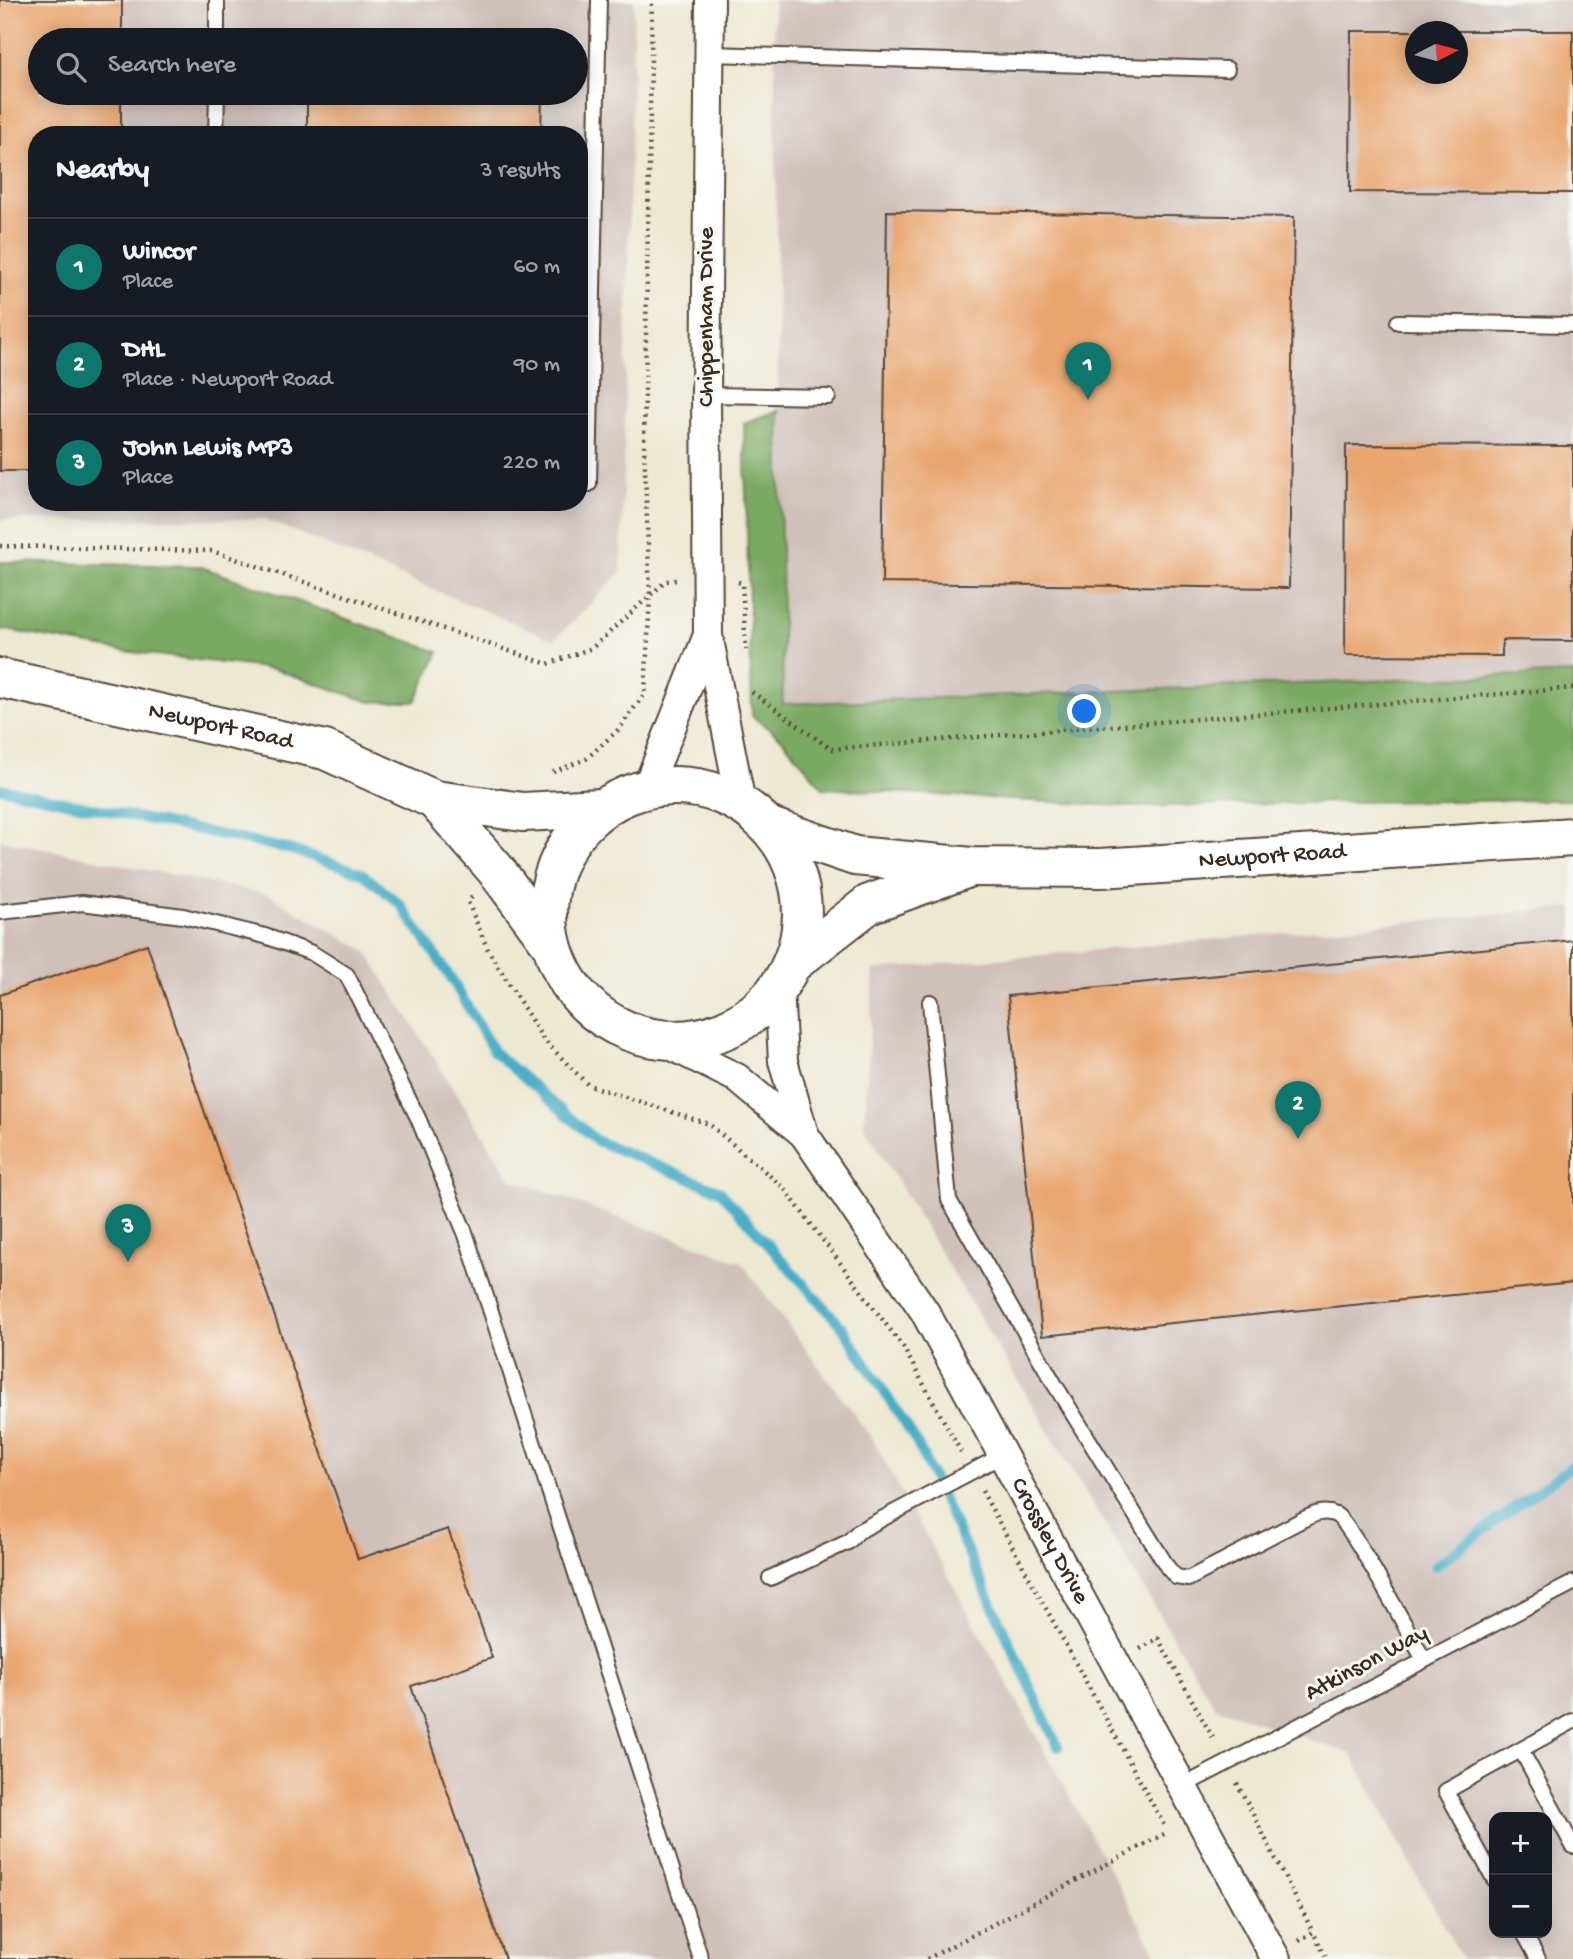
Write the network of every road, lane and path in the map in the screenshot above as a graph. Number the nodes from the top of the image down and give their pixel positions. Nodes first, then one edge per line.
1 (217, 0) edge
2 (599, 0) edge
3 (652, 0) edge
4 (710, 0) edge
5 (217, 28) edge
6 (709, 54) junction
7 (1227, 69) dead end
8 (216, 105) edge
9 (216, 126) edge
10 (1398, 322) dead end
11 (1573, 325) edge
12 (706, 395) junction
13 (828, 397) dead end
14 (589, 484) dead end
15 (0, 546) edge
16 (707, 579) junction
17 (649, 596) junction
18 (708, 635) junction
19 (746, 662) dead end
20 (0, 678) edge
21 (1573, 688) edge
22 (748, 689) dead end
23 (550, 774) dead end
24 (647, 788) junction
25 (435, 800) junction
26 (601, 808) junction
27 (755, 815) junction
28 (1573, 837) edge
29 (972, 867) junction
30 (496, 870) junction
31 (0, 912) edge
32 (551, 944) junction
33 (786, 975) junction
34 (930, 1002) dead end
35 (660, 1040) junction
36 (804, 1134) junction
37 (1003, 1455) junction
38 (972, 1473) junction
39 (770, 1578) dead end
40 (1573, 1583) edge
41 (1424, 1660) junction
42 (1573, 1721) edge
43 (1521, 1750) junction
44 (1183, 1786) junction
45 (1168, 1832) junction
46 (1174, 1843) dead end
47 (1573, 1846) edge
48 (1492, 1875) edge
49 (1527, 1938) edge
50 (701, 1959) edge
51 (927, 1959) edge
52 (1276, 1959) edge
53 (1538, 1959) edge

1 - 5 lane
2 - 14 lane
3 - 17 path
4 - 6 street, Chippenham Drive
6 - 7 lane
6 - 12 street, Chippenham Drive
8 - 9 lane
10 - 11 lane
12 - 13 lane
12 - 16 street, Chippenham Drive
15 - 17 path
16 - 17 path
16 - 18 street, Chippenham Drive
16 - 19 path
17 - 23 path
18 - 24 street, Chippenham Drive
18 - 27 street, Chippenham Drive
20 - 25 street, Newport Road
21 - 22 path
24 - 26 street, Newport Road
24 - 27 street, Newport Road
25 - 26 street, Newport Road
25 - 30 street, Newport Road
26 - 32 street
27 - 29 street, Newport Road
27 - 33 street
28 - 29 street, Newport Road
29 - 33 street, Newport Road
30 - 32 street, Newport Road
30 - 38 path
31 - 50 lane
32 - 35 street, Newport Road
33 - 35 street, Newport Road
33 - 36 street, Crossley Drive
34 - 41 lane
35 - 36 street, Crossley Drive
36 - 37 street, Crossley Drive
37 - 38 lane
37 - 44 street, Crossley Drive
38 - 39 lane
38 - 45 path
40 - 41 lane, Atkinson Way
41 - 44 lane, Atkinson Way
42 - 43 lane
43 - 47 lane
43 - 48 lane
44 - 52 street, Crossley Drive
45 - 46 path
45 - 51 path
49 - 53 lane

